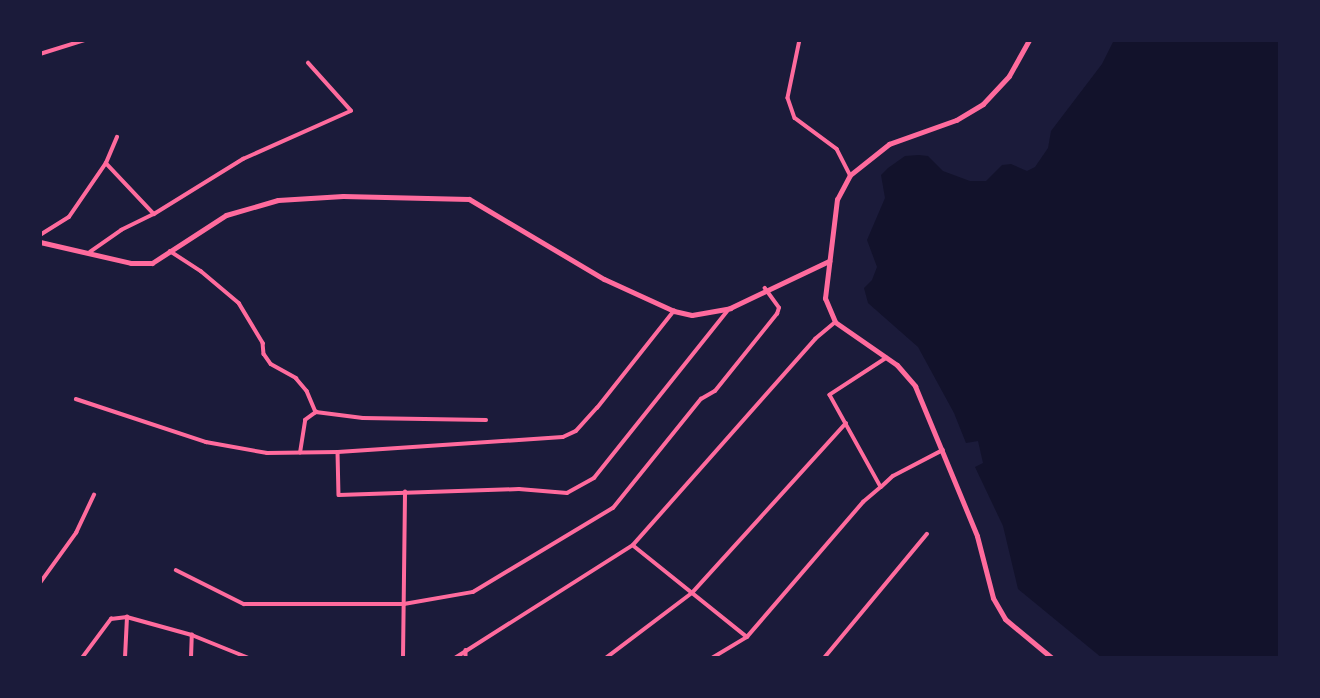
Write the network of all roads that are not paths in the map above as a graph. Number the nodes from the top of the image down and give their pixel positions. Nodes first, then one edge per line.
1 (85, 40) edge
2 (792, 40) edge
3 (800, 40) edge
4 (1029, 40) edge
5 (796, 50) junction
6 (40, 54) edge
7 (308, 63) dead end
8 (117, 137) dead end
9 (106, 163) junction
10 (850, 175) junction
11 (154, 214) junction
12 (40, 235) edge
13 (40, 242) edge
14 (169, 250) junction
15 (90, 252) junction
16 (829, 261) junction
17 (765, 289) junction
18 (730, 308) junction
19 (674, 311) junction
20 (835, 322) junction
21 (887, 358) junction
22 (76, 399) dead end
23 (316, 412) junction
24 (486, 420) dead end
25 (846, 423) junction
26 (943, 450) junction
27 (338, 452) junction
28 (300, 453) junction
29 (881, 487) junction
30 (405, 492) junction
31 (94, 495) dead end
32 (927, 534) dead end
33 (634, 545) junction
34 (176, 570) dead end
35 (40, 583) edge
36 (692, 593) junction
37 (404, 604) junction
38 (127, 617) junction
39 (192, 635) junction
40 (747, 637) junction
41 (466, 650) junction
42 (82, 658) edge
43 (125, 658) edge
44 (191, 658) edge
45 (249, 658) edge
46 (403, 658) edge
47 (455, 658) edge
48 (466, 658) edge
49 (606, 658) edge
50 (712, 658) edge
51 (824, 658) edge
52 (1052, 658) edge

1 - 6 street
2 - 5 street
3 - 5 street
4 - 10 main road
5 - 10 street
7 - 11 street
8 - 9 street
9 - 11 street
9 - 12 street
10 - 16 main road
11 - 15 street
13 - 15 main road
14 - 15 main road
14 - 19 main road
14 - 23 street
16 - 17 main road
16 - 20 main road
17 - 18 main road
17 - 37 street
18 - 19 main road
18 - 30 street
19 - 27 street
20 - 21 main road
20 - 33 street
21 - 25 street
21 - 26 main road
22 - 28 street
23 - 24 street
23 - 28 street
25 - 29 street
25 - 36 street
26 - 29 street
26 - 52 main road
27 - 28 street
27 - 30 street
29 - 40 street
30 - 37 street
31 - 35 street
32 - 51 street
33 - 36 street
33 - 41 street
34 - 37 street
36 - 40 street
36 - 49 street
37 - 46 street
38 - 39 street
38 - 42 street
38 - 43 street
39 - 44 street
39 - 45 street
40 - 50 street
41 - 47 street
41 - 48 street

